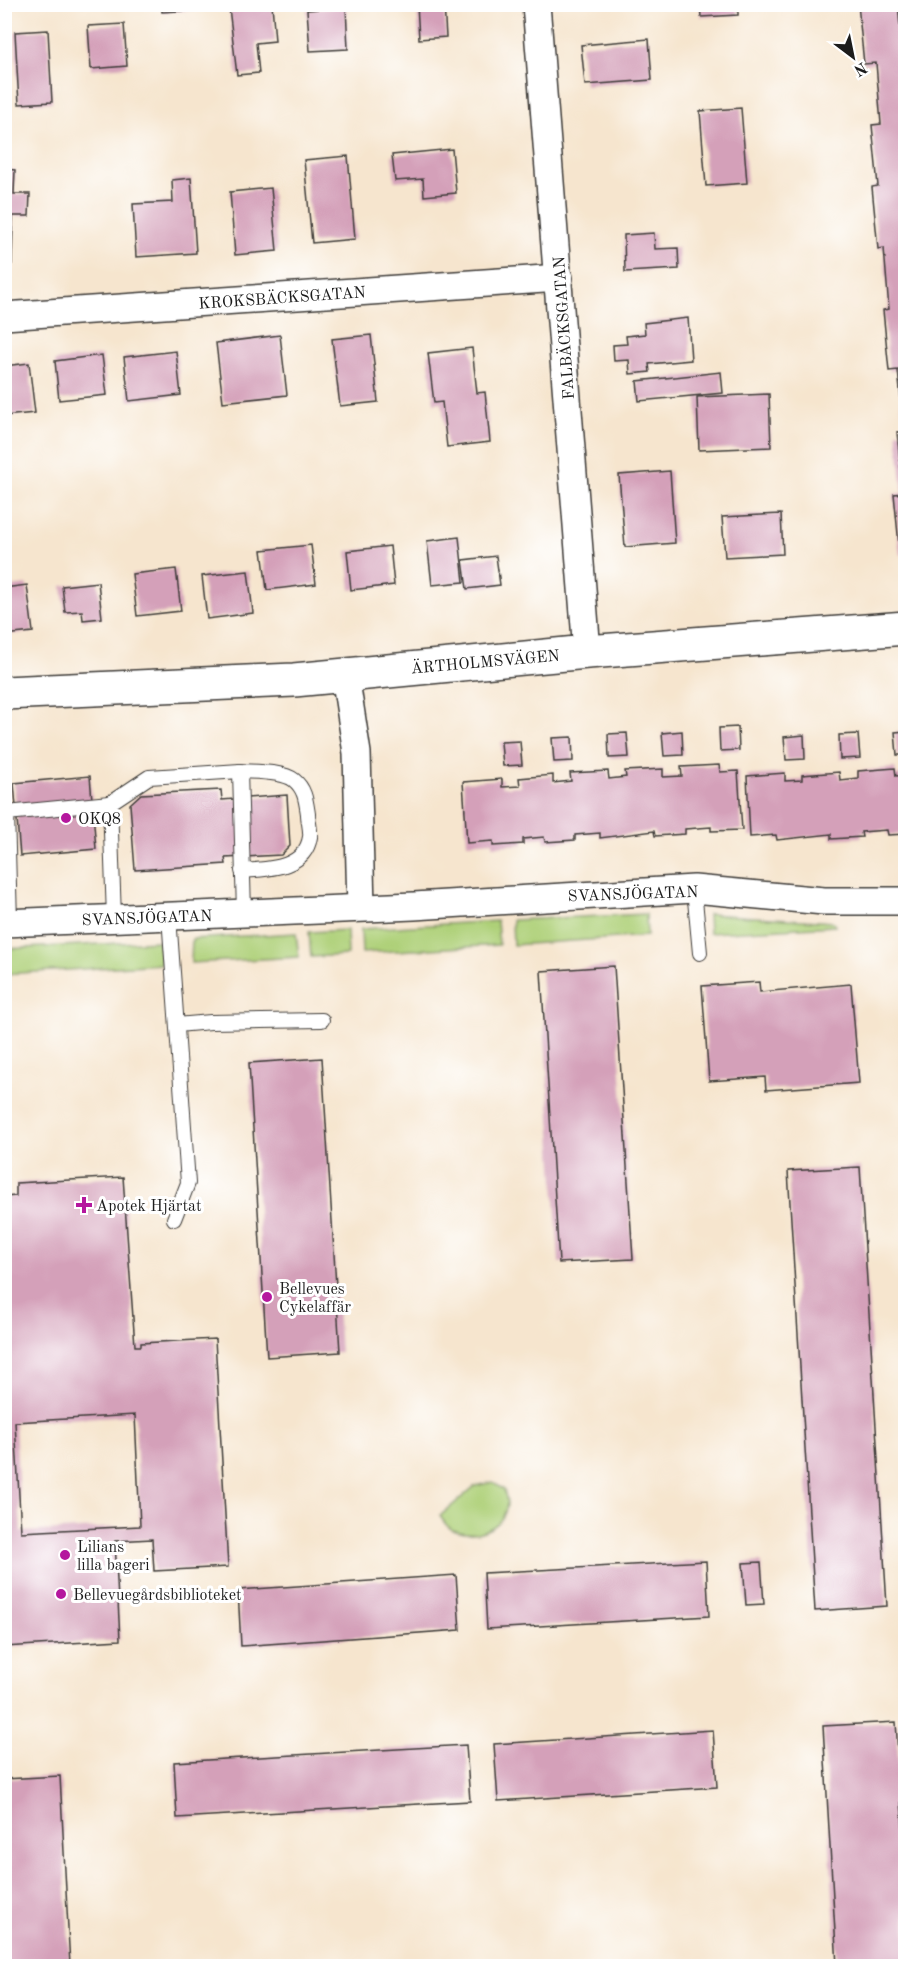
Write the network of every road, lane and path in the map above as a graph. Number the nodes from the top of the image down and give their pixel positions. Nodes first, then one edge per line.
1 (536, 4) edge
2 (559, 278) junction
3 (4, 316) edge
4 (906, 628) edge
5 (587, 652) junction
6 (345, 675) junction
7 (64, 690) junction
8 (4, 693) edge
9 (4, 707) edge
10 (240, 771) junction
11 (110, 803) junction
12 (242, 871) junction
13 (694, 889) junction
14 (906, 901) edge
15 (361, 907) junction
16 (244, 912) junction
17 (169, 916) junction
18 (114, 918) junction
19 (7, 923) edge
20 (700, 952) dead end
21 (322, 1020) dead end
22 (177, 1025) junction
23 (174, 1219) dead end

1 - 2 street, FALBÄCKSGATAN
2 - 3 street, KROKSBÄCKSGATAN
2 - 5 street, FALBÄCKSGATAN
4 - 5 street, ÄRTHOLMSVÄGEN
5 - 6 street, ÄRTHOLMSVÄGEN
6 - 7 street, ÄRTHOLMSVÄGEN
6 - 15 street
7 - 8 street, ÄRTHOLMSVÄGEN
7 - 9 street, ÄRTHOLMSVÄGEN
10 - 11 lane
10 - 12 lane
10 - 12 lane
11 - 18 lane
11 - 19 lane
12 - 16 lane
13 - 14 street, SVANSJÖGATAN
13 - 15 street, SVANSJÖGATAN
13 - 20 lane
15 - 16 street, SVANSJÖGATAN
16 - 17 street, SVANSJÖGATAN
17 - 18 street, SVANSJÖGATAN
17 - 22 lane
18 - 19 street, SVANSJÖGATAN
21 - 22 lane
22 - 23 lane

